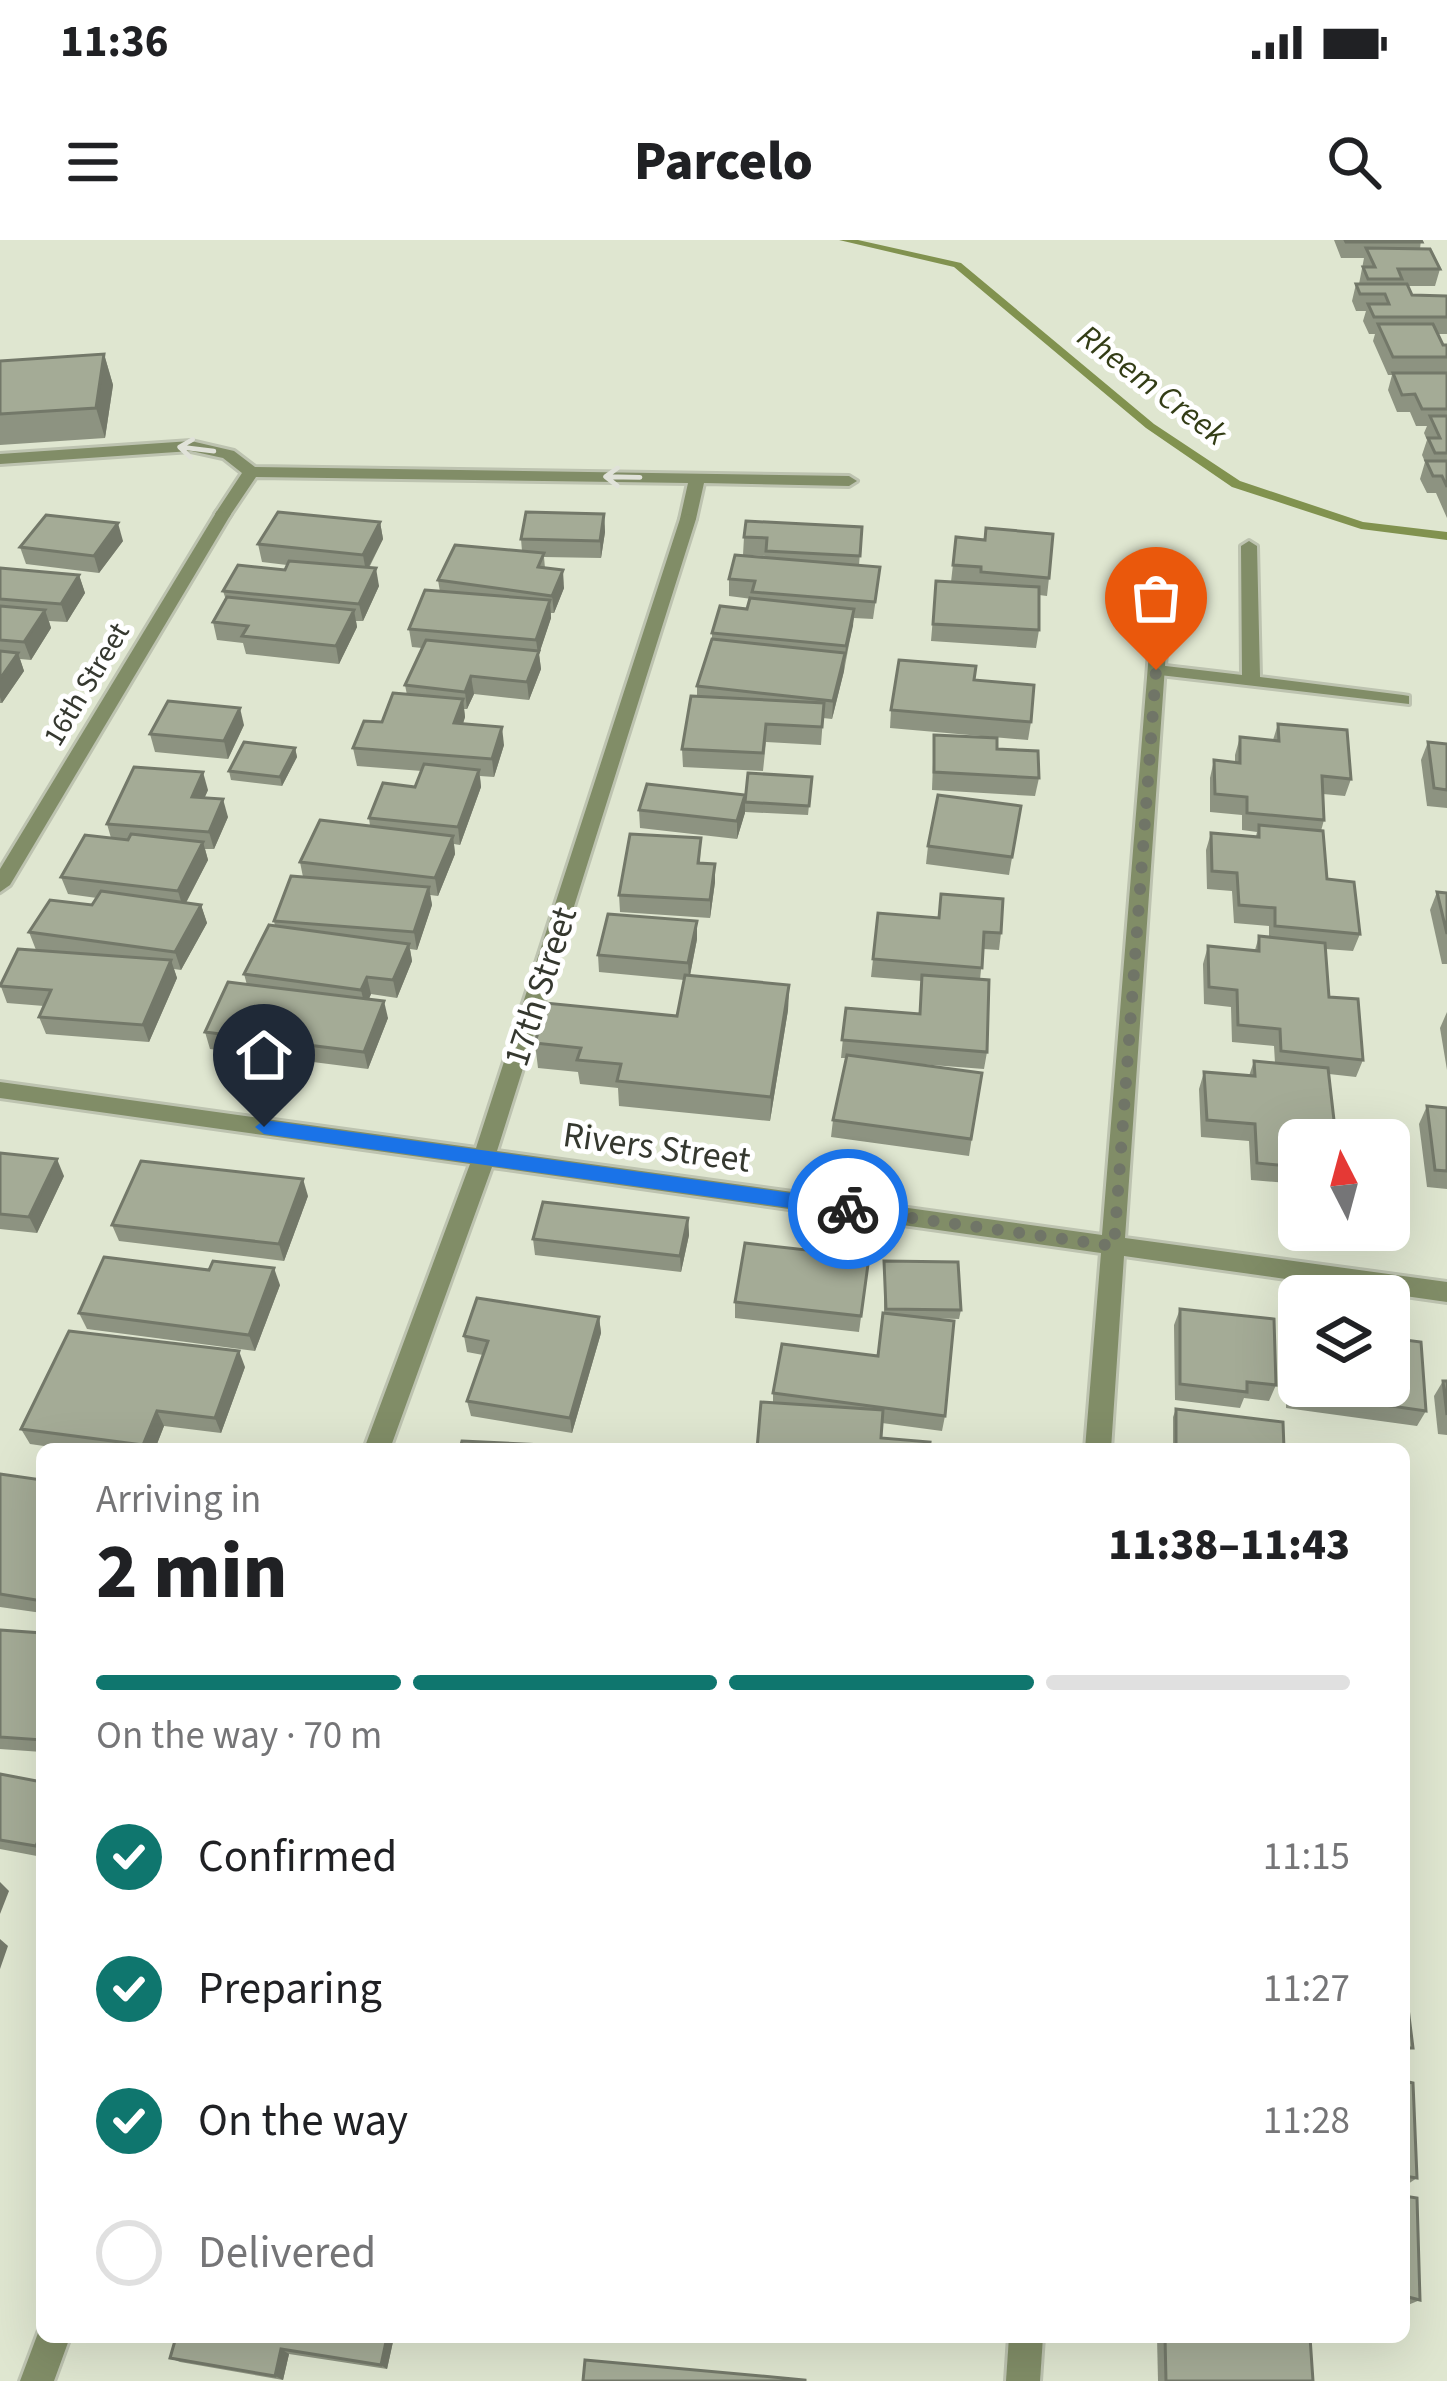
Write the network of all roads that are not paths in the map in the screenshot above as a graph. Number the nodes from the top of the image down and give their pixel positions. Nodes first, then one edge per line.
1 (0, 459) edge
2 (251, 472) junction
3 (697, 478) junction
4 (849, 482) dead end
5 (1249, 546) dead end
6 (1164, 566) dead end
7 (1156, 670) junction
8 (1250, 682) junction
9 (1403, 700) dead end
10 (0, 885) edge
11 (0, 1090) edge
12 (484, 1158) junction
13 (1114, 1246) junction
14 (1447, 1292) edge
15 (379, 1443) edge
16 (1098, 1443) edge
17 (51, 2343) edge
18 (1026, 2343) edge
19 (38, 2381) edge
20 (1023, 2381) edge

2 -> 1 street
3 -> 2 street
2 - 10 street, 16th Street
3 - 4 street
3 - 12 street, 17th Street
5 - 8 street
6 - 7 street
7 - 8 street
7 - 13 street
8 - 9 street
11 - 12 street, Rivers Street
12 - 13 street, Rivers Street
12 - 15 street, 17th Street
13 - 14 street, Rivers Street
13 - 16 street
17 - 19 street
18 - 20 street

